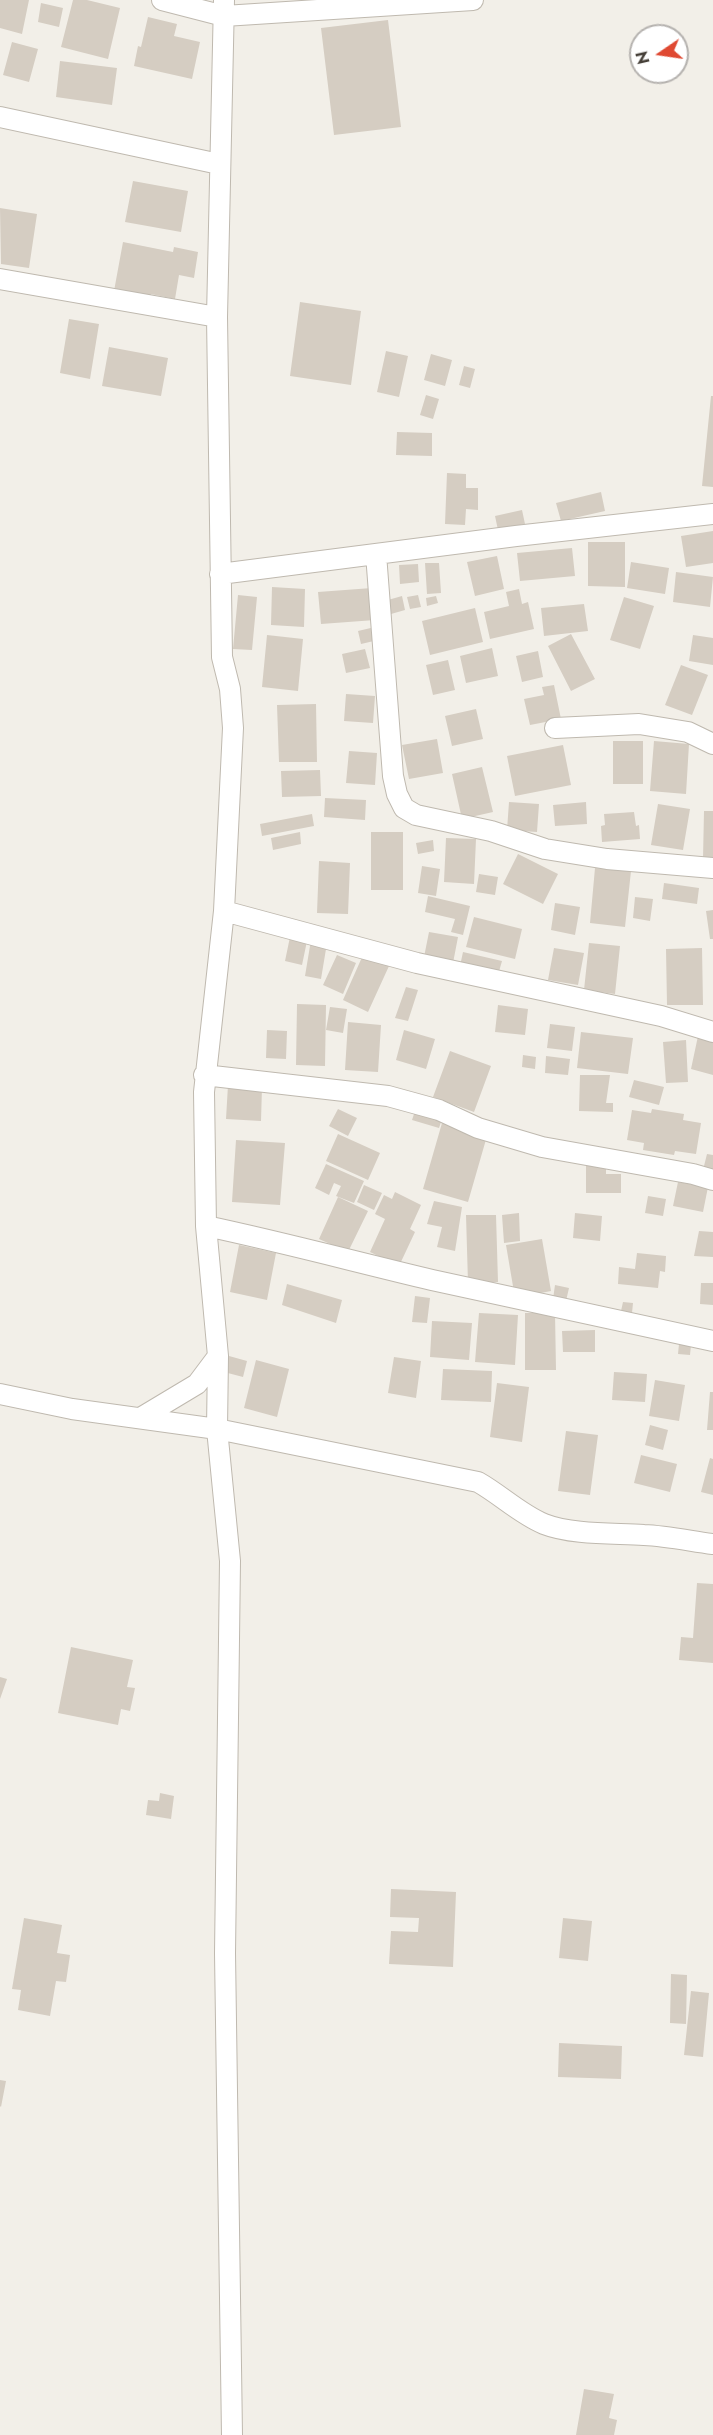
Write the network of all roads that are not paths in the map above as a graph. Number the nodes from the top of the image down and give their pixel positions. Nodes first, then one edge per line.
1 (162, 0) edge
2 (473, 0) edge
3 (224, 8) edge
4 (0, 117) edge
5 (219, 164) junction
6 (0, 279) edge
7 (217, 317) junction
8 (713, 514) edge
9 (376, 554) junction
10 (220, 574) junction
11 (555, 728) dead end
12 (713, 744) edge
13 (713, 868) edge
14 (224, 911) junction
15 (713, 1032) edge
16 (204, 1076) junction
17 (713, 1180) edge
18 (206, 1226) junction
19 (713, 1341) edge
20 (218, 1356) junction
21 (0, 1394) edge
22 (142, 1417) junction
23 (217, 1429) junction
24 (713, 1544) edge
25 (232, 2435) edge

1 - 3 street
2 - 3 street
3 - 5 street
4 - 5 street
5 - 7 street
6 - 7 street
7 - 10 street
8 - 9 street
9 - 10 street
9 - 13 street
10 - 14 street
11 - 12 street
14 - 15 street
14 - 16 street
16 - 17 street
16 - 18 street
18 - 19 street
18 - 20 street
20 - 22 street
20 - 23 street
21 - 22 street
22 - 23 street
23 - 24 street
23 - 25 street

